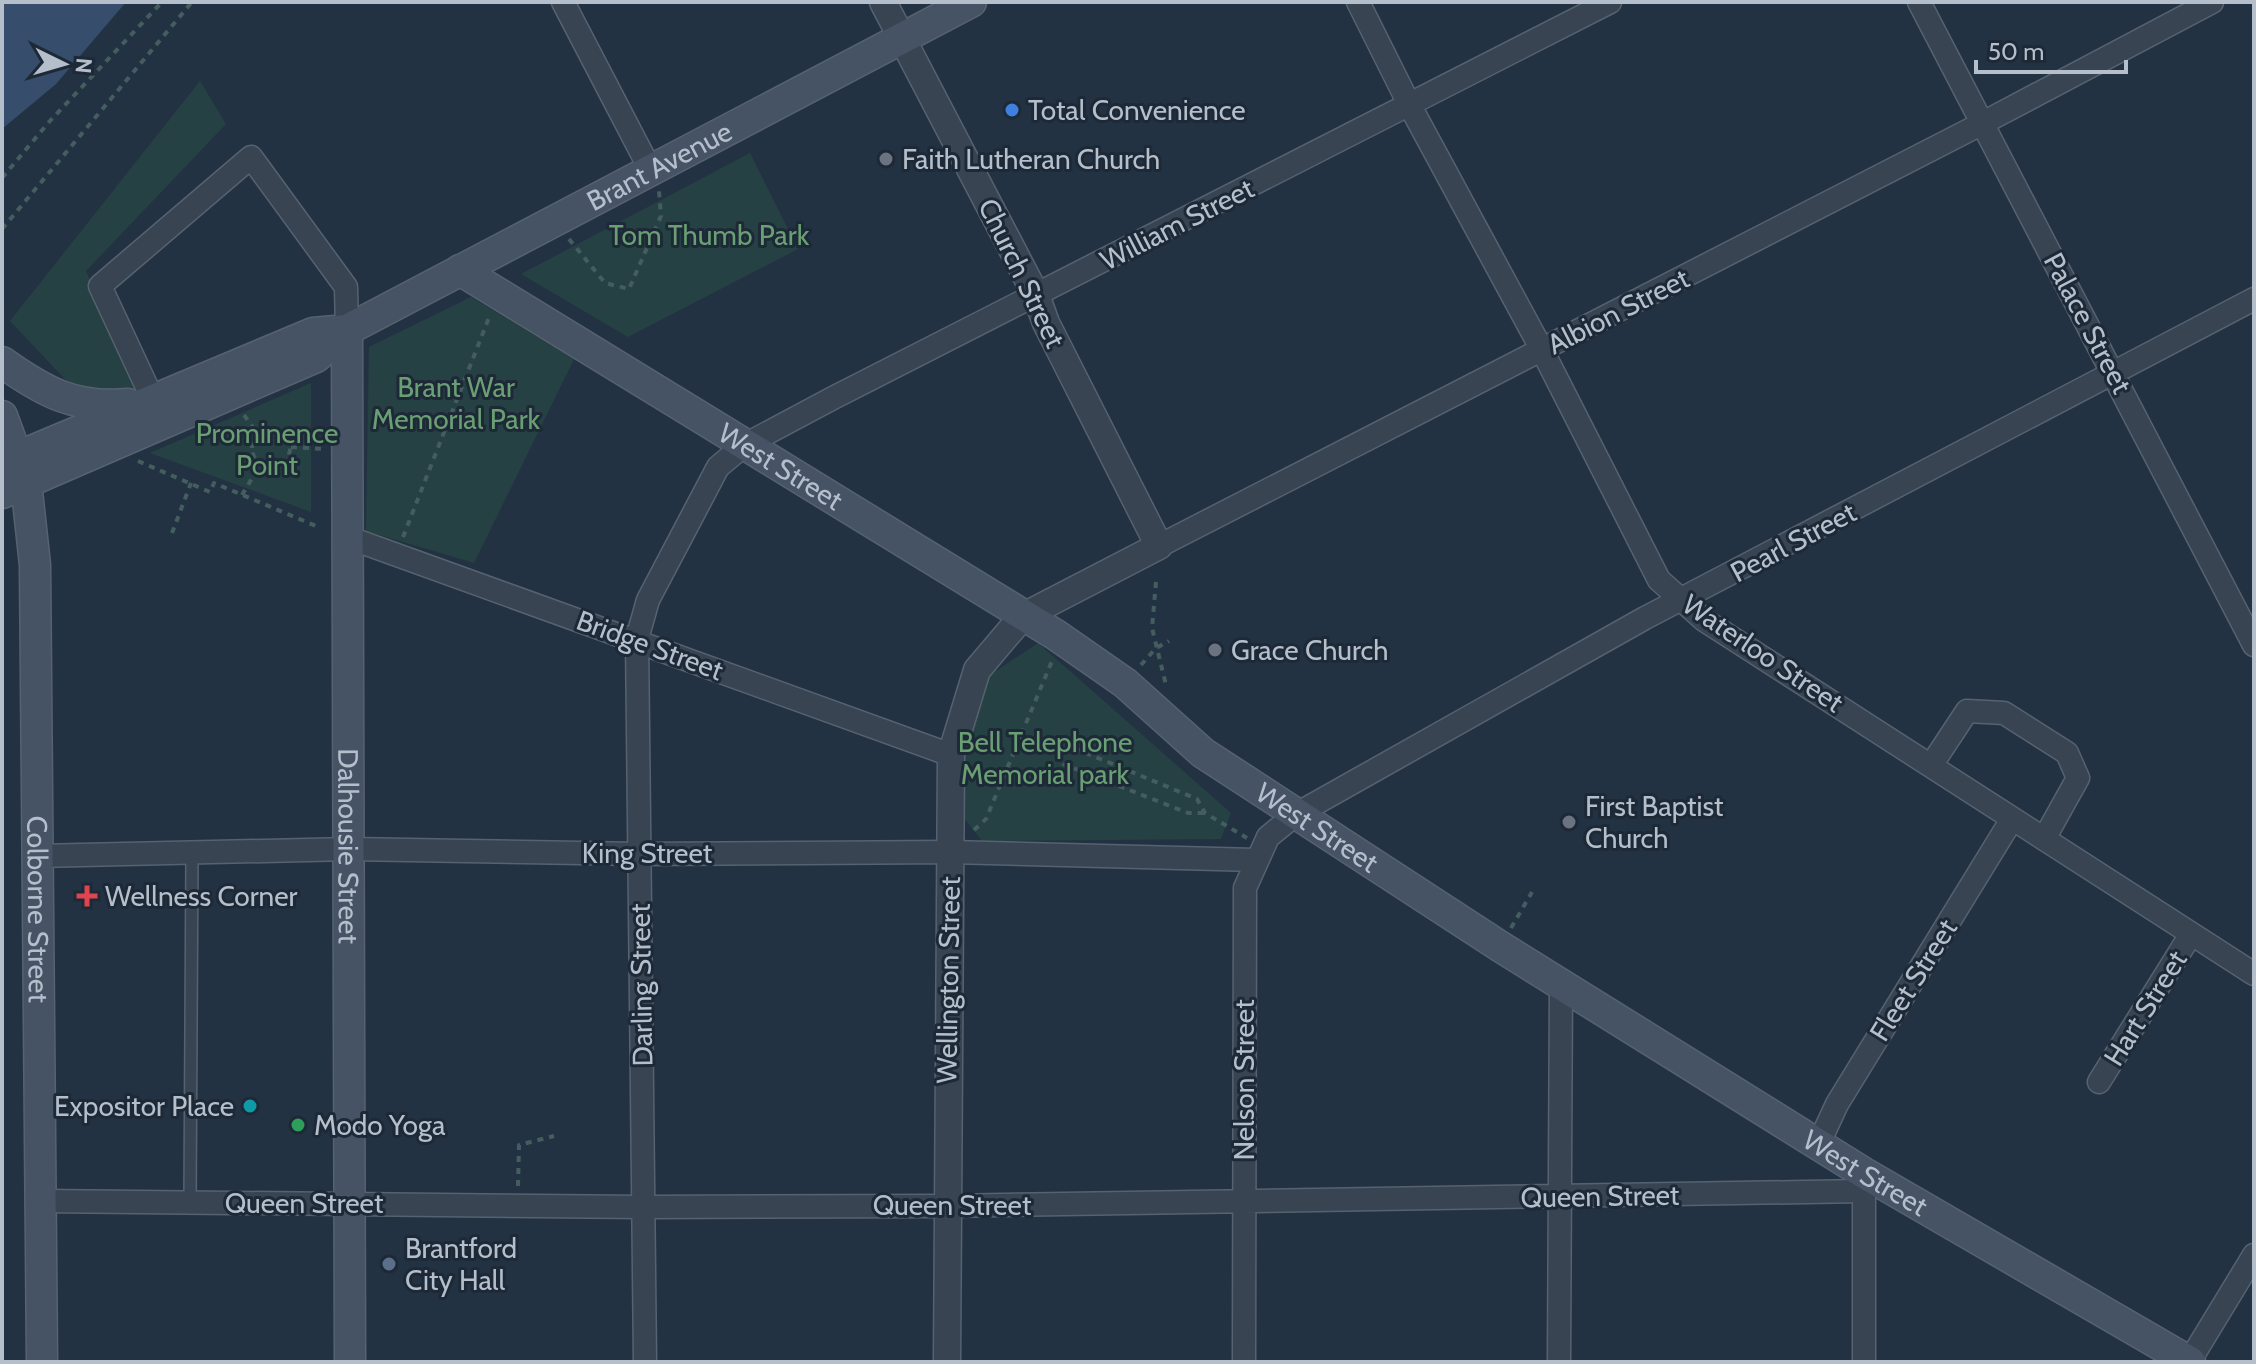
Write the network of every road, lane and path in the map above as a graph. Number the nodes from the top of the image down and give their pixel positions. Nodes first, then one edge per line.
1 (162, 2) edge
2 (192, 2) edge
3 (563, 2) edge
4 (883, 2) edge
5 (971, 2) edge
6 (1358, 2) edge
7 (1610, 2) edge
8 (1919, 2) edge
9 (2212, 2) edge
10 (901, 39) junction
11 (1410, 106) junction
12 (1981, 124) junction
13 (651, 171) junction
14 (2, 178) edge
15 (555, 221) junction
16 (2, 229) edge
17 (460, 270) junction
18 (498, 294) junction
19 (1036, 295) junction
20 (2254, 299) edge
21 (347, 330) junction
22 (1542, 350) junction
23 (2, 362) edge
24 (2114, 372) junction
25 (154, 402) junction
26 (2, 416) edge
27 (743, 446) junction
28 (291, 447) junction
29 (347, 450) junction
30 (125, 456) dead end
31 (260, 465) junction
32 (12, 474) edge
33 (191, 483) junction
34 (242, 495) junction
35 (316, 526) dead end
36 (172, 533) dead end
37 (347, 537) junction
38 (1159, 546) junction
39 (396, 554) junction
40 (1156, 582) dead end
41 (1682, 600) junction
42 (1022, 617) junction
43 (2251, 631) edge
44 (1056, 635) junction
45 (637, 639) junction
46 (1169, 641) dead end
47 (1156, 648) junction
48 (1125, 683) junction
49 (1167, 692) dead end
50 (1020, 737) junction
51 (1058, 753) junction
52 (951, 755) junction
53 (1932, 764) junction
54 (1205, 813) junction
55 (1295, 815) junction
56 (2012, 819) junction
57 (2044, 839) junction
58 (350, 849) junction
59 (950, 852) junction
60 (192, 853) junction
61 (640, 854) junction
62 (1259, 854) junction
63 (37, 856) junction
64 (1532, 892) dead end
65 (2191, 934) junction
66 (1501, 947) junction
67 (2254, 974) edge
68 (1561, 982) junction
69 (2099, 1082) dead end
70 (554, 1136) dead end
71 (1819, 1143) junction
72 (1864, 1182) junction
73 (1559, 1197) junction
74 (41, 1201) junction
75 (349, 1202) junction
76 (1243, 1203) junction
77 (190, 1204) junction
78 (518, 1206) junction
79 (946, 1206) junction
80 (643, 1207) junction
81 (2254, 1255) edge
82 (42, 1362) edge
83 (350, 1362) edge
84 (645, 1362) edge
85 (947, 1362) edge
86 (1244, 1362) edge
87 (1559, 1362) edge
88 (1864, 1362) edge
89 (2189, 1362) edge

1 - 14 path
2 - 16 path
3 - 13 street
4 - 10 street, Church Street
5 - 10 main road, Brant Avenue
6 - 11 street, Waterloo Street
7 - 11 street, William Street
8 - 12 street, Palace Street
9 - 12 street, Albion Street
10 - 13 main road, Brant Avenue
10 - 19 street, Church Street
11 - 19 street, William Street
11 - 22 street, Waterloo Street
12 - 22 street, Albion Street
12 - 24 street, Palace Street
13 - 15 main road, Brant Avenue
13 - 15 path
15 - 17 main road, Brant Avenue
17 - 18 main road, West Street
17 - 21 main road, Brant Avenue
18 - 27 main road, West Street
18 - 39 path
19 - 27 street, William Street
19 - 38 street, Church Street
20 - 24 street, Pearl Street
21 - 25 main road, Brant Avenue
21 - 25 street
21 - 29 main road, Dalhousie Street
21 - 32 main road, Brant Avenue
22 - 38 street, Albion Street
22 - 41 street, Waterloo Street
23 - 25 main road
24 - 41 street, Pearl Street
24 - 43 street, Palace Street
25 - 32 main road, Brant Avenue
26 - 32 main road, Colborne Street
27 - 42 main road, West Street
27 - 45 street, Darling Street
28 - 29 path
28 - 31 path
28 - 31 path
29 - 37 main road, Dalhousie Street
30 - 33 path
31 - 34 path
32 - 63 main road, Colborne Street
33 - 34 path
33 - 36 path
34 - 35 path
37 - 39 street, Bridge Street
37 - 58 main road, Dalhousie Street
38 - 42 street, Albion Street
39 - 45 street, Bridge Street
40 - 47 path
41 - 53 street, Waterloo Street
41 - 55 street, Pearl Street
42 - 44 main road, West Street
42 - 52 street, Wellington Street
44 - 48 main road, West Street
44 - 50 path
45 - 52 street, Bridge Street
45 - 61 street, Darling Street
46 - 47 path
47 - 48 path
47 - 49 path
48 - 55 main road, West Street
50 - 51 path
50 - 59 path
51 - 54 path
51 - 54 path
52 - 59 street, Wellington Street
53 - 56 street, Waterloo Street
53 - 57 street
54 - 62 path
55 - 62 street, Nelson Street
55 - 66 main road, West Street
56 - 57 street, Waterloo Street
56 - 71 street, Fleet Street
57 - 65 street, Waterloo Street
58 - 60 street, King Street
58 - 61 street, King Street
58 - 75 main road, Dalhousie Street
59 - 61 street, King Street
59 - 62 street, King Street
59 - 79 street, Wellington Street
60 - 63 street, King Street
60 - 77 lane
61 - 80 street, Darling Street
62 - 76 street, Nelson Street
63 - 74 main road, Colborne Street
64 - 66 path
65 - 67 street, Waterloo Street
65 - 69 street, Hart Street
66 - 68 main road, West Street
68 - 71 main road, West Street
68 - 73 street
70 - 78 path
71 - 72 main road, West Street
72 - 73 street, Queen Street
72 - 88 street
72 - 89 main road, West Street
73 - 76 street, Queen Street
73 - 87 street
74 - 77 street, Queen Street
74 - 82 main road, Colborne Street
75 - 77 street, Queen Street
75 - 78 street, Queen Street
75 - 83 main road, Dalhousie Street
76 - 79 street, Queen Street
76 - 86 street, Nelson Street
78 - 80 street, Queen Street
79 - 80 street, Queen Street
79 - 85 street, Wellington Street
80 - 84 street, Darling Street
81 - 89 street

